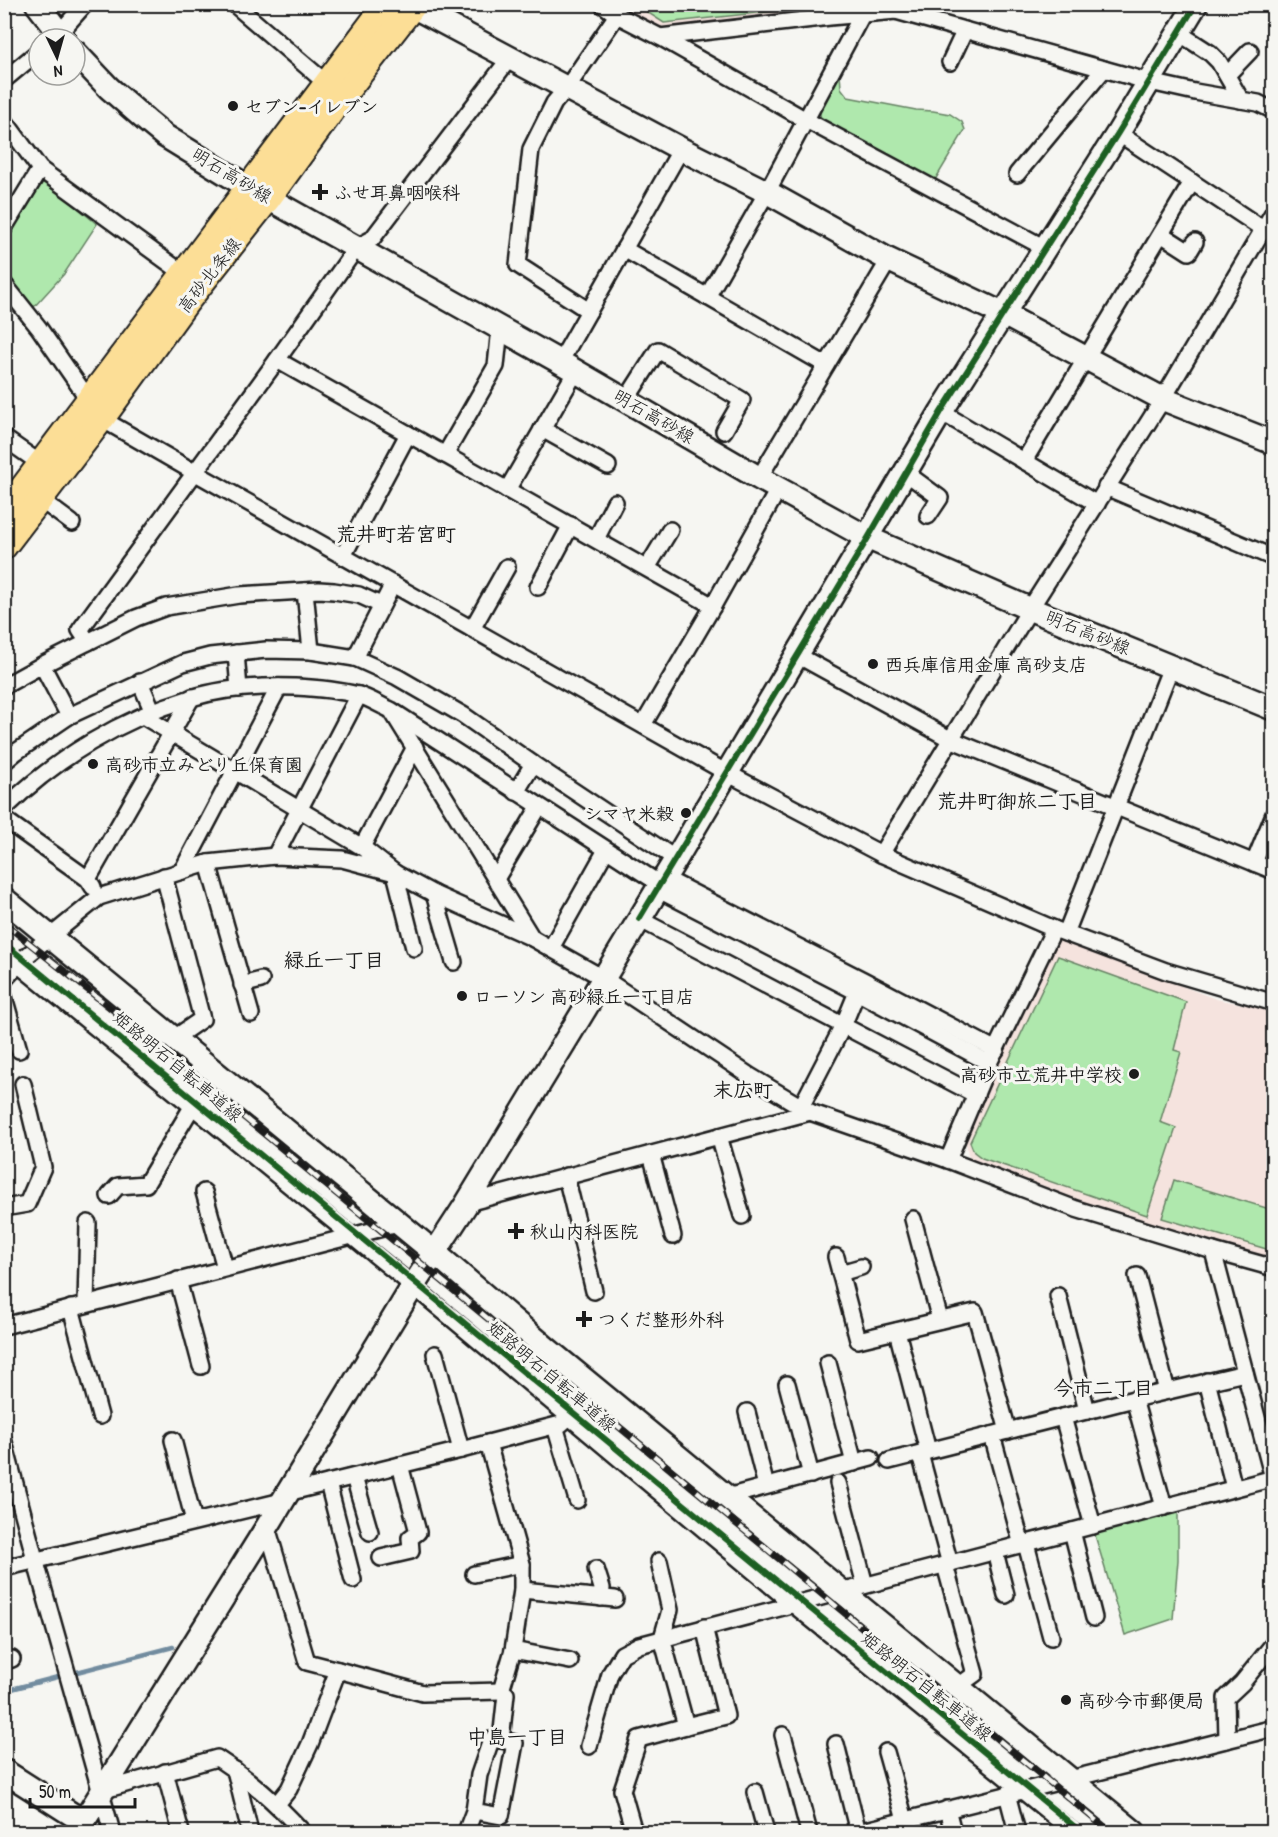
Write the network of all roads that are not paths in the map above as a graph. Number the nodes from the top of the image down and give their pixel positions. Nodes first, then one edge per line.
1 (37, 4) edge
2 (85, 4) edge
3 (234, 4) edge
4 (386, 4) edge
5 (602, 4) edge
6 (1196, 4) edge
7 (415, 6) edge
8 (901, 9) edge
9 (833, 11) edge
10 (617, 15) junction
11 (862, 15) junction
12 (52, 27) edge
13 (67, 27) edge
14 (965, 30) junction
15 (1179, 33) junction
16 (660, 37) junction
17 (1250, 51) dead end
18 (509, 59) junction
19 (27, 61) edge
20 (951, 62) dead end
21 (87, 65) edge
22 (1104, 69) junction
23 (1227, 75) junction
24 (4, 80) edge
25 (1150, 82) junction
26 (326, 83) junction
27 (566, 89) junction
28 (1241, 100) junction
29 (1274, 111) edge
30 (4, 120) edge
31 (806, 120) junction
32 (1118, 133) junction
33 (681, 149) junction
34 (40, 169) junction
35 (1017, 174) dead end
36 (1192, 182) junction
37 (258, 192) junction
38 (768, 192) junction
39 (1274, 211) edge
40 (4, 228) edge
41 (1263, 229) junction
42 (1161, 234) junction
43 (1195, 242) dead end
44 (357, 247) junction
45 (1045, 248) junction
46 (624, 249) junction
47 (889, 260) junction
48 (184, 274) junction
49 (4, 284) edge
50 (707, 297) junction
51 (589, 311) junction
52 (1003, 314) junction
53 (500, 328) junction
54 (1086, 358) junction
55 (277, 360) junction
56 (826, 365) junction
57 (568, 367) junction
58 (1163, 399) junction
59 (626, 400) junction
60 (96, 409) junction
61 (941, 412) junction
62 (542, 429) junction
63 (724, 431) dead end
64 (408, 434) junction
65 (4, 438) edge
66 (1274, 443) edge
67 (445, 455) junction
68 (1024, 461) junction
69 (41, 464) junction
70 (608, 466) dead end
71 (194, 472) junction
72 (906, 473) junction
73 (759, 478) junction
74 (1106, 487) junction
75 (779, 488) junction
76 (507, 489) junction
77 (41, 500) junction
78 (615, 502) dead end
79 (1097, 504) junction
80 (4, 512) edge
81 (928, 516) dead end
82 (72, 523) dead end
83 (571, 525) junction
84 (670, 530) dead end
85 (868, 538) junction
86 (596, 539) junction
87 (4, 547) edge
88 (343, 556) junction
89 (1274, 558) edge
90 (507, 567) dead end
91 (647, 568) junction
92 (393, 584) junction
93 (538, 587) dead end
94 (305, 591) junction
95 (381, 605) junction
96 (713, 606) junction
97 (1030, 609) junction
98 (472, 629) junction
99 (88, 642) junction
100 (311, 651) junction
101 (236, 653) junction
102 (797, 655) junction
103 (355, 658) junction
104 (42, 665) junction
105 (1171, 667) junction
106 (140, 682) junction
107 (4, 686) edge
108 (279, 687) junction
109 (240, 689) junction
110 (359, 695) junction
111 (192, 697) junction
112 (1274, 709) edge
113 (391, 710) junction
114 (148, 714) junction
115 (69, 716) junction
116 (643, 725) junction
117 (173, 733) junction
118 (950, 739) junction
119 (415, 747) junction
120 (4, 762) edge
121 (533, 764) junction
122 (235, 770) junction
123 (727, 773) junction
124 (516, 792) junction
125 (539, 807) junction
126 (300, 808) junction
127 (1114, 808) junction
128 (4, 809) edge
129 (1274, 814) edge
130 (4, 819) edge
131 (362, 847) junction
132 (606, 850) junction
133 (880, 854) junction
134 (275, 856) junction
135 (208, 862) junction
136 (1254, 863) junction
137 (182, 871) junction
138 (1274, 871) edge
139 (395, 873) junction
140 (164, 876) junction
141 (664, 878) junction
142 (88, 879) junction
143 (496, 879) junction
144 (434, 894) junction
145 (99, 897) junction
146 (4, 899) edge
147 (639, 919) junction
148 (1060, 931) junction
149 (49, 936) junction
150 (532, 938) junction
151 (414, 948) dead end
152 (551, 948) junction
153 (4, 953) edge
154 (454, 962) dead end
155 (19, 964) junction
156 (603, 978) junction
157 (4, 980) edge
158 (261, 980) dead end
159 (242, 985) junction
160 (856, 992) junction
161 (4, 998) edge
162 (1274, 1003) edge
163 (251, 1014) dead end
164 (843, 1026) junction
165 (173, 1039) junction
166 (19, 1050) dead end
167 (992, 1057) junction
168 (23, 1084) dead end
169 (976, 1095) junction
170 (192, 1107) junction
171 (806, 1110) junction
172 (719, 1136) junction
173 (651, 1154) junction
174 (948, 1160) junction
175 (566, 1176) junction
176 (204, 1192) dead end
177 (109, 1196) dead end
178 (467, 1203) junction
179 (4, 1208) edge
180 (742, 1216) dead end
181 (913, 1219) dead end
182 (88, 1223) dead end
183 (398, 1224) junction
184 (673, 1236) dead end
185 (350, 1237) junction
186 (1214, 1251) junction
187 (435, 1253) junction
188 (836, 1257) dead end
189 (225, 1268) junction
190 (861, 1268) dead end
191 (1274, 1268) edge
192 (840, 1274) junction
193 (1137, 1276) dead end
194 (178, 1280) junction
195 (413, 1286) junction
196 (594, 1290) dead end
197 (1058, 1296) dead end
198 (86, 1304) junction
199 (71, 1308) junction
200 (940, 1320) junction
201 (4, 1326) edge
202 (897, 1331) junction
203 (435, 1354) dead end
204 (828, 1362) dead end
205 (201, 1366) dead end
206 (1245, 1373) junction
207 (1207, 1381) junction
208 (787, 1384) dead end
209 (1167, 1390) junction
210 (1134, 1399) junction
211 (1087, 1411) junction
212 (747, 1412) dead end
213 (100, 1416) dead end
214 (569, 1417) junction
215 (1063, 1417) junction
216 (555, 1425) junction
217 (1008, 1431) junction
218 (992, 1435) junction
219 (173, 1440) dead end
220 (4, 1442) edge
221 (488, 1443) junction
222 (461, 1450) junction
223 (924, 1452) junction
224 (871, 1458) dead end
225 (889, 1461) dead end
226 (854, 1463) junction
227 (400, 1465) junction
228 (811, 1474) junction
229 (354, 1477) junction
230 (1273, 1478) edge
231 (328, 1483) junction
232 (838, 1483) dead end
233 (766, 1486) junction
234 (1234, 1488) junction
235 (285, 1497) junction
236 (727, 1497) junction
237 (577, 1500) dead end
238 (1164, 1507) junction
239 (194, 1521) junction
240 (1093, 1526) junction
241 (267, 1527) junction
242 (1072, 1531) junction
243 (370, 1533) dead end
244 (1024, 1544) junction
245 (995, 1552) junction
246 (381, 1558) dead end
247 (35, 1559) junction
248 (659, 1561) dead end
249 (522, 1564) junction
250 (947, 1564) junction
251 (4, 1568) edge
252 (596, 1569) dead end
253 (474, 1574) dead end
254 (353, 1580) dead end
255 (865, 1585) junction
256 (522, 1590) junction
257 (842, 1592) junction
258 (1006, 1595) dead end
259 (794, 1605) junction
260 (1094, 1618) dead end
261 (704, 1627) junction
262 (1051, 1637) dead end
263 (662, 1638) junction
264 (1274, 1643) edge
265 (513, 1650) junction
266 (570, 1661) dead end
267 (338, 1670) junction
268 (957, 1687) junction
269 (501, 1691) junction
270 (686, 1726) junction
271 (1274, 1728) edge
272 (783, 1735) dead end
273 (501, 1740) junction
274 (1227, 1740) junction
275 (836, 1744) dead end
276 (589, 1746) dead end
277 (886, 1752) dead end
278 (4, 1770) edge
279 (235, 1770) junction
280 (165, 1773) junction
281 (1068, 1779) junction
282 (101, 1791) junction
283 (755, 1792) dead end
284 (1014, 1792) junction
285 (277, 1804) junction
286 (947, 1809) junction
287 (474, 1811) junction
288 (902, 1825) edge
289 (80, 1827) edge
290 (858, 1832) edge
291 (112, 1833) edge
292 (181, 1833) edge
293 (250, 1833) edge
294 (303, 1833) edge
295 (466, 1833) edge
296 (634, 1833) edge
297 (766, 1833) edge
298 (809, 1833) edge
299 (953, 1833) edge
300 (1017, 1833) edge
301 (1073, 1833) edge
302 (1134, 1833) edge

1 - 12 street
2 - 13 street
3 - 26 street
4 - 26 main road, 高砂北条線
5 - 10 street
6 - 15 street
7 - 18 street
7 - 37 main road, 高砂北条線
8 - 11 street
8 - 14 street
9 - 11 street
9 - 16 street
10 - 16 street
10 - 27 street
11 - 31 street
14 - 20 street
14 - 22 street
15 - 23 street
15 - 25 street
16 - 31 street
17 - 23 street
18 - 27 street
18 - 44 street
19 - 24 street
21 - 37 street, 明石高砂線
22 - 25 street
22 - 35 street
23 - 28 street
25 - 28 street
25 - 32 street
26 - 37 main road, 高砂北条線
27 - 33 street
27 - 51 street
28 - 29 street
30 - 34 street
31 - 38 street
31 - 45 street
32 - 36 street
32 - 45 street
33 - 38 street
33 - 46 street
34 - 40 street
34 - 48 street
36 - 41 street
36 - 42 street
37 - 44 street, 明石高砂線
37 - 48 main road, 高砂北条線
37 - 60 main road, 高砂北条線
38 - 47 street
38 - 50 street
39 - 41 street
41 - 58 street
42 - 43 street
42 - 54 street
44 - 53 street, 明石高砂線
44 - 55 street
45 - 52 street
46 - 50 street
46 - 51 street
47 - 52 street
47 - 56 street
48 - 60 main road, 高砂北条線
49 - 60 street
50 - 56 street
51 - 57 street
52 - 54 street
52 - 61 street
53 - 57 street, 明石高砂線
53 - 67 street
54 - 58 street
54 - 68 street
55 - 64 street
55 - 71 street
56 - 73 street
57 - 59 street, 明石高砂線
57 - 62 street
58 - 66 street
58 - 74 street
59 - 63 street
59 - 73 street, 明石高砂線
60 - 69 main road, 高砂北条線
60 - 71 street
60 - 77 main road, 高砂北条線
61 - 68 street
61 - 72 street
62 - 70 street
62 - 76 street
64 - 67 street
64 - 88 street
65 - 69 street
67 - 76 street
68 - 79 street
69 - 80 main road, 高砂北条線
71 - 88 street
71 - 99 street
72 - 81 street
72 - 85 street
73 - 75 street, 明石高砂線
74 - 79 street
74 - 89 street
75 - 85 street, 明石高砂線
75 - 96 street
76 - 83 street
77 - 82 street
77 - 87 main road, 高砂北条線
78 - 86 street
79 - 97 street
83 - 86 street
83 - 93 street
84 - 91 street
85 - 97 street, 明石高砂線
85 - 102 street
86 - 91 street
88 - 92 street
90 - 98 street
91 - 96 street
92 - 95 street
92 - 98 street
94 - 95 street
94 - 99 street
94 - 100 street
95 - 103 street
96 - 116 street
97 - 105 street, 明石高砂線
97 - 118 street
98 - 116 street
99 - 104 street
100 - 101 street
100 - 103 street
101 - 106 street
101 - 109 street
102 - 118 street
102 - 123 street
103 - 121 street
104 - 107 street
104 - 115 street
105 - 112 street, 明石高砂線
105 - 127 street
106 - 114 street
106 - 115 street
108 - 109 street
108 - 110 street
108 - 122 street
109 - 111 street
110 - 113 street
110 - 126 street
111 - 114 street
111 - 117 street
113 - 119 street
113 - 124 street
114 - 117 street
114 - 128 street
115 - 120 street
116 - 123 street
117 - 122 street
117 - 142 street
118 - 127 street
118 - 133 street
119 - 131 street
119 - 143 street
121 - 124 street
121 - 141 street
122 - 126 street
122 - 137 street
123 - 133 street
123 - 141 street
124 - 125 street
125 - 132 street
125 - 143 street
126 - 131 street
126 - 134 street
127 - 136 street
127 - 148 street
129 - 136 street
130 - 142 street
131 - 139 street
132 - 141 street
132 - 152 street
133 - 148 street
134 - 135 street
134 - 139 street
135 - 137 street
135 - 159 street
136 - 138 street
137 - 140 street
139 - 144 street
139 - 151 street
140 - 145 street
140 - 165 street
141 - 147 street
141 - 160 street
141 - 167 street
142 - 145 street
143 - 150 street
144 - 150 street
144 - 154 street
145 - 149 street
146 - 149 street
147 - 156 street
147 - 164 street
148 - 162 street
148 - 167 street
149 - 155 street
149 - 165 street
150 - 152 street
152 - 156 street
153 - 155 street
155 - 157 street
155 - 170 street
156 - 171 street
156 - 178 street
158 - 159 street
159 - 163 street
160 - 164 street
160 - 167 street
161 - 166 street
164 - 169 street
164 - 171 street
165 - 183 street
167 - 169 street
168 - 179 street
169 - 174 street
170 - 177 street
170 - 185 street
171 - 172 street
171 - 174 street
172 - 173 street
172 - 180 street
173 - 175 street
173 - 184 street
174 - 186 street
175 - 178 street
175 - 196 street
176 - 189 street
178 - 187 street
181 - 200 street
182 - 198 street
183 - 185 street
183 - 187 street
185 - 189 street
185 - 195 street
186 - 191 street
186 - 206 street
187 - 195 street
187 - 236 street
188 - 192 street
189 - 194 street
190 - 192 street
192 - 202 street
193 - 209 street
194 - 198 street
194 - 205 street
195 - 214 street
195 - 235 street
197 - 211 street
198 - 199 street
199 - 201 street
199 - 213 street
200 - 202 street
200 - 217 street
202 - 223 street
203 - 222 street
204 - 226 street
206 - 207 street
206 - 230 street
207 - 209 street
207 - 234 street
208 - 228 street
209 - 210 street
210 - 211 street
210 - 238 street
211 - 215 street
212 - 233 street
214 - 216 street
214 - 259 street
215 - 217 street
215 - 240 street
216 - 221 street
216 - 237 street
217 - 218 street
218 - 223 street
218 - 244 street
219 - 239 street
220 - 247 street
221 - 222 street
221 - 249 street
222 - 227 street
223 - 225 street
223 - 250 street
224 - 226 street
226 - 228 street
227 - 229 street
227 - 246 street
228 - 233 street
229 - 231 street
229 - 243 street
230 - 234 street
231 - 235 street
231 - 254 street
232 - 255 street
233 - 236 street
234 - 238 street
235 - 239 street
235 - 241 street
236 - 257 street
238 - 240 street
239 - 247 street
240 - 242 street
241 - 267 street
241 - 282 street
242 - 244 street
242 - 260 street
244 - 245 street
244 - 262 street
245 - 250 street
245 - 258 street
247 - 251 street
247 - 282 street
248 - 263 street
249 - 253 street
249 - 256 street
250 - 255 street
250 - 268 street
252 - 256 street
255 - 257 street
256 - 265 street
257 - 259 street
257 - 268 street
259 - 261 street
259 - 284 street
261 - 263 street
261 - 270 street
263 - 270 street
263 - 276 street
264 - 274 street
265 - 266 street
265 - 269 street
267 - 269 street
267 - 285 street
268 - 281 street
269 - 273 street
270 - 296 street
271 - 274 street
272 - 298 street
273 - 287 street
273 - 287 street
274 - 281 street
275 - 290 street
277 - 288 street
278 - 289 street
279 - 280 street
279 - 285 street
279 - 293 street
280 - 282 street
280 - 292 street
281 - 284 street
281 - 302 street
282 - 289 street
282 - 291 street
283 - 297 street
284 - 286 street
284 - 300 street
284 - 301 street
285 - 294 street
286 - 288 street
286 - 299 street
287 - 295 street
288 - 290 street

